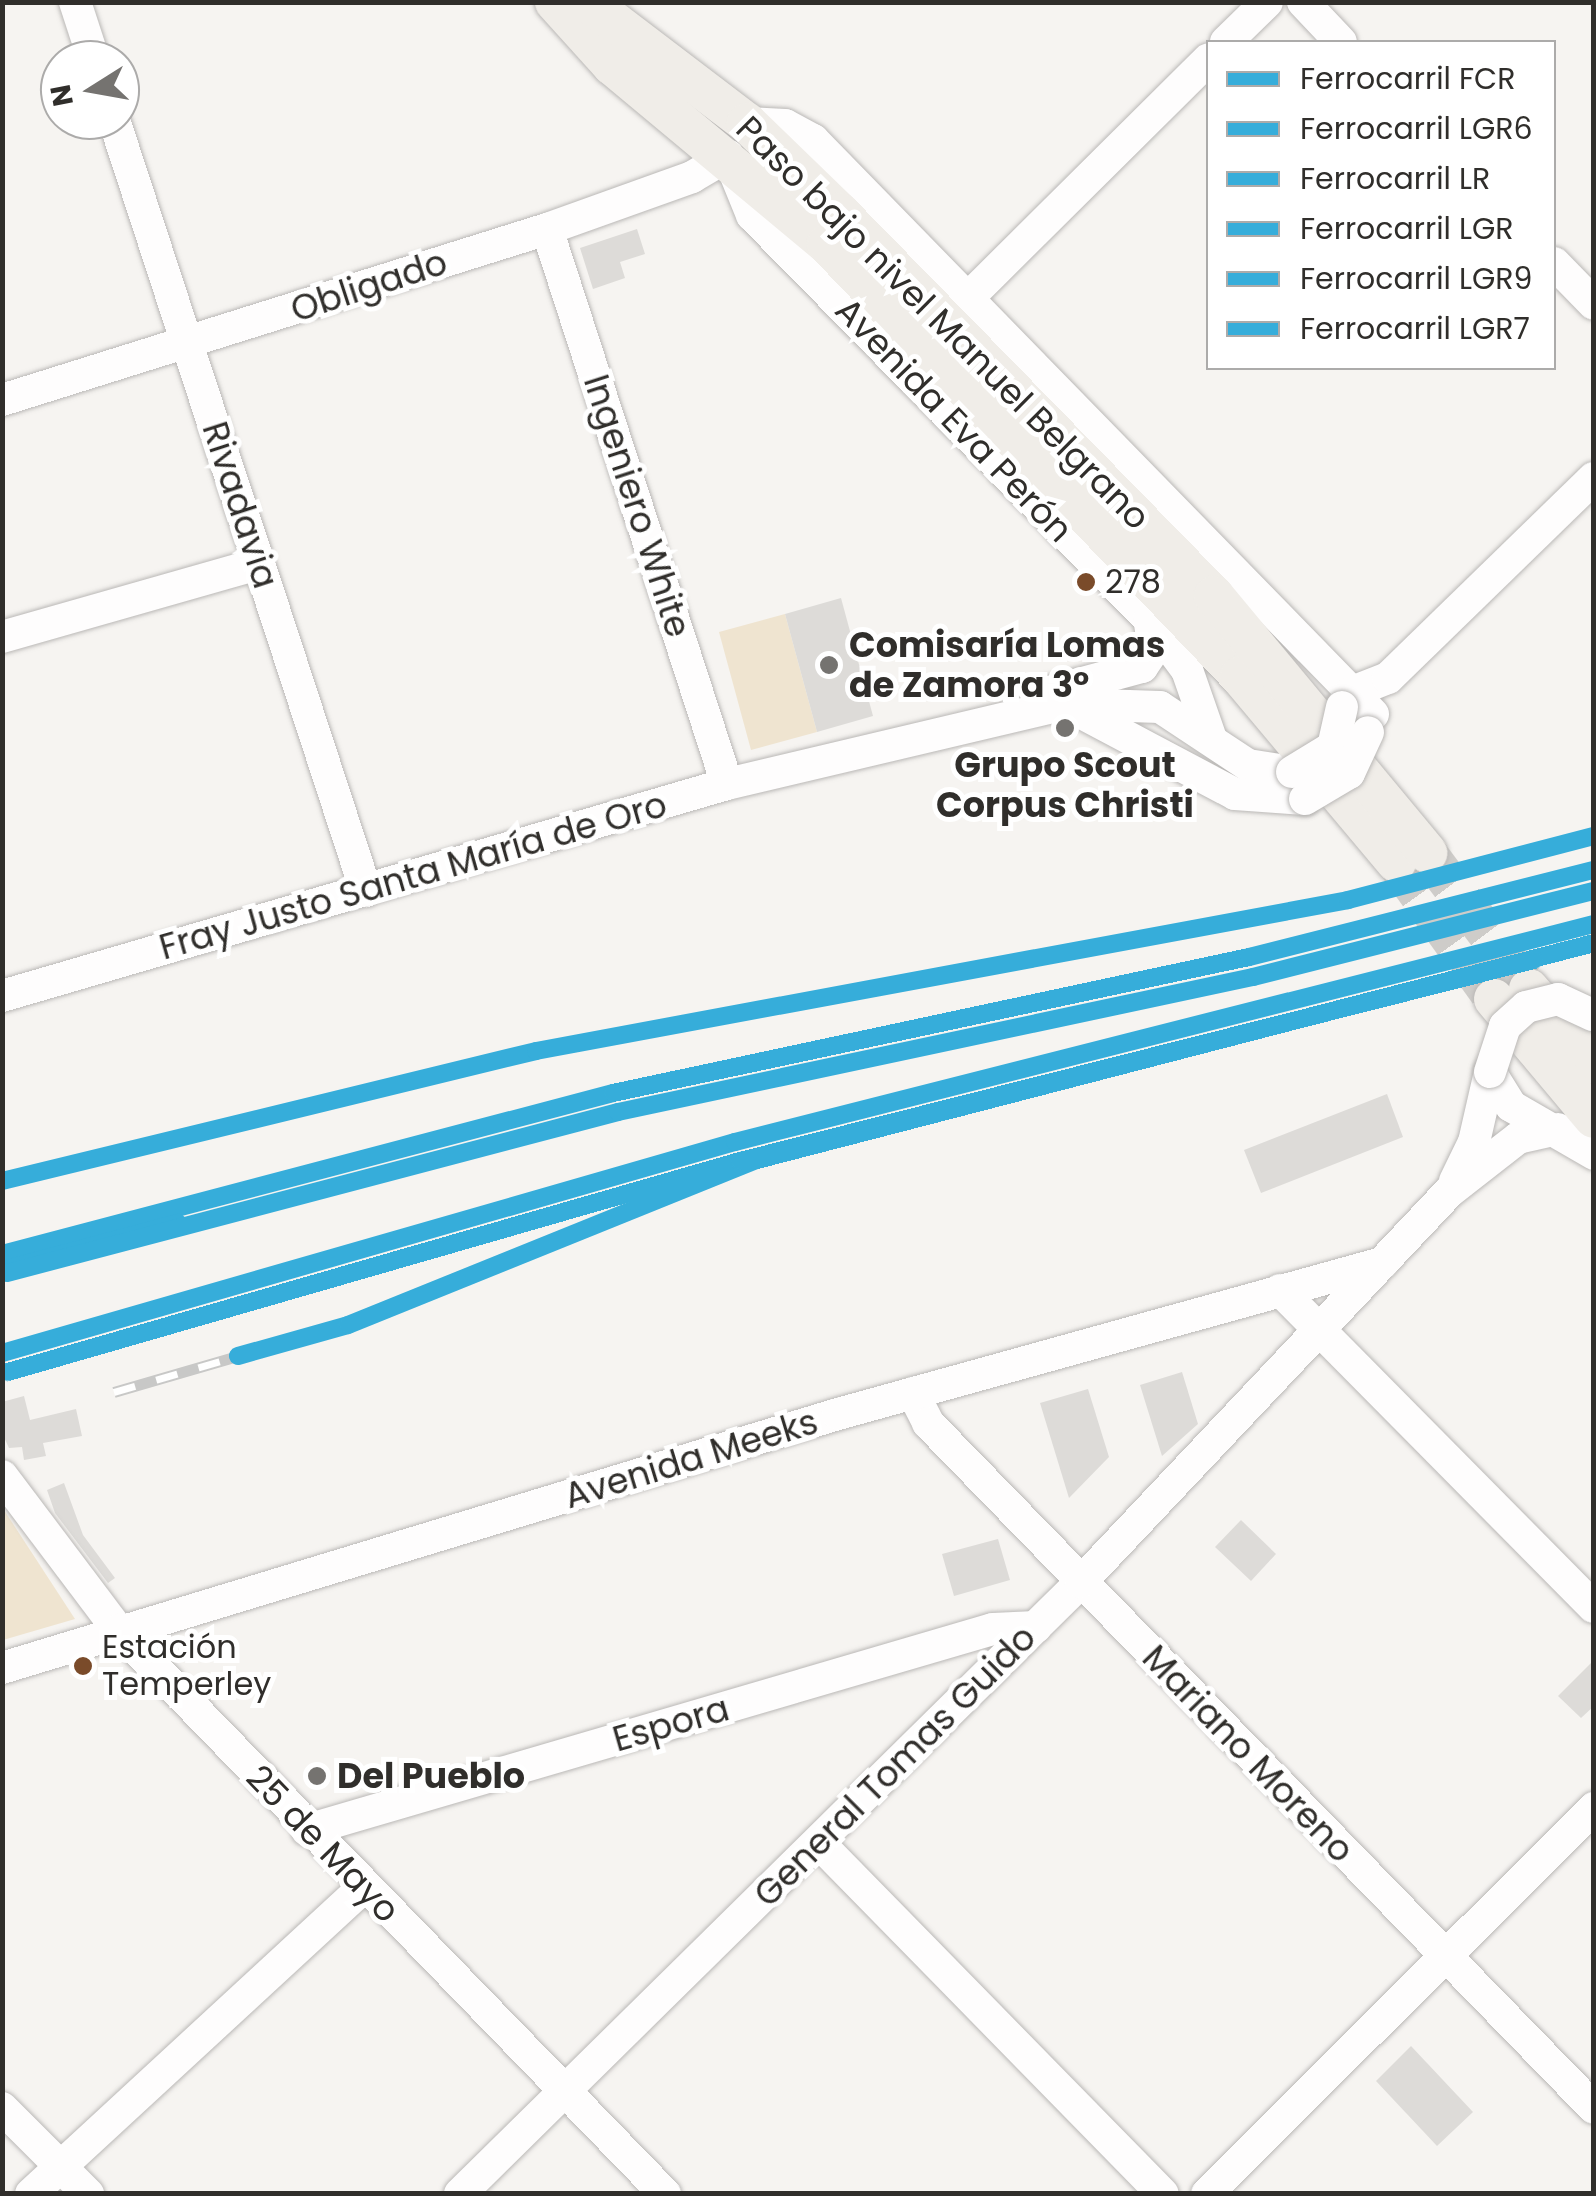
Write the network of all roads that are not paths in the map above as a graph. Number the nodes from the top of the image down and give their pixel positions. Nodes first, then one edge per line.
1 (76, 2) edge
2 (556, 2) edge
3 (588, 2) edge
4 (1267, 2) edge
5 (1303, 2) edge
6 (88, 40) edge
7 (1228, 40) edge
8 (1339, 40) edge
9 (1206, 62) edge
10 (121, 140) edge
11 (738, 140) junction
12 (547, 229) junction
13 (1556, 265) edge
14 (968, 297) junction
15 (1594, 304) edge
16 (188, 344) junction
17 (2, 400) edge
18 (1594, 478) edge
19 (259, 564) junction
20 (1149, 620) junction
21 (2, 637) edge
22 (1059, 698) junction
23 (1358, 712) junction
24 (1210, 736) junction
25 (727, 784) junction
26 (1298, 786) junction
27 (1412, 858) tunnel mouth
28 (366, 891) junction
29 (2, 996) edge
30 (1593, 1015) edge
31 (1594, 1064) edge
32 (1490, 1072) junction
33 (1576, 1124) edge
34 (1594, 1154) edge
35 (1450, 1191) junction
36 (1382, 1263) junction
37 (1280, 1290) junction
38 (1320, 1330) junction
39 (913, 1393) junction
40 (2, 1476) edge
41 (1081, 1582) junction
42 (1594, 1607) edge
43 (1036, 1627) junction
44 (118, 1630) junction
45 (2, 1668) edge
46 (1594, 1808) edge
47 (308, 1830) junction
48 (819, 1843) junction
49 (363, 1888) junction
50 (1446, 1956) junction
51 (564, 2090) junction
52 (2, 2108) edge
53 (1594, 2108) edge
54 (60, 2165) junction
55 (31, 2194) edge
56 (88, 2194) edge
57 (460, 2194) edge
58 (664, 2194) edge
59 (1164, 2194) edge
60 (1207, 2194) edge

1 - 6 street
2 - 11 main road, Paso bajo nivel Manuel Belgrano
3 - 11 main road, Paso bajo nivel Manuel Belgrano
4 - 7 street
5 - 8 street
9 - 14 street
10 - 16 street, Rivadavia
11 - 12 street, Obligado
11 - 14 street
11 - 20 street, Avenida Eva Perón
11 - 27 main road, Paso bajo nivel Manuel Belgrano
12 - 16 street, Obligado
12 - 25 street, Ingeniero White
13 - 15 street
14 - 23 street
16 - 17 street, Obligado
16 - 19 street, Rivadavia
18 - 23 street
19 - 21 street
19 - 28 street, Rivadavia
20 - 22 street, Fray Justo Santa María de Oro
20 - 24 street, Avenida Eva Perón
22 - 24 street
22 - 25 street, Fray Justo Santa María de Oro
22 - 26 street
23 - 26 street, bridge
24 - 26 street
25 - 28 street, Fray Justo Santa María de Oro
28 - 29 street, Fray Justo Santa María de Oro
30 - 32 street, bridge
31 - 33 main road
32 - 33 street
32 - 35 street
33 - 34 street
33 - 35 street
35 - 36 street, General Tomas Guido
36 - 37 street, Avenida Meeks
36 - 38 street, General Tomas Guido
37 - 38 street
37 - 39 street, Avenida Meeks
38 - 41 street, General Tomas Guido
38 - 42 street
39 - 41 street, Mariano Moreno
39 - 44 street, Avenida Meeks
40 - 44 street, 25 de Mayo
41 - 43 street, General Tomas Guido
41 - 50 street, Mariano Moreno
43 - 47 street, Espora
43 - 48 street, General Tomas Guido
44 - 45 street, Avenida Meeks
44 - 47 street, 25 de Mayo
46 - 50 street
47 - 49 street, 25 de Mayo
48 - 51 street, General Tomas Guido
48 - 59 street
49 - 51 street, 25 de Mayo
49 - 54 street
50 - 53 street, Mariano Moreno
50 - 60 street
51 - 57 street, General Tomas Guido
51 - 58 street, 25 de Mayo
52 - 54 street
54 - 55 street
54 - 56 street

